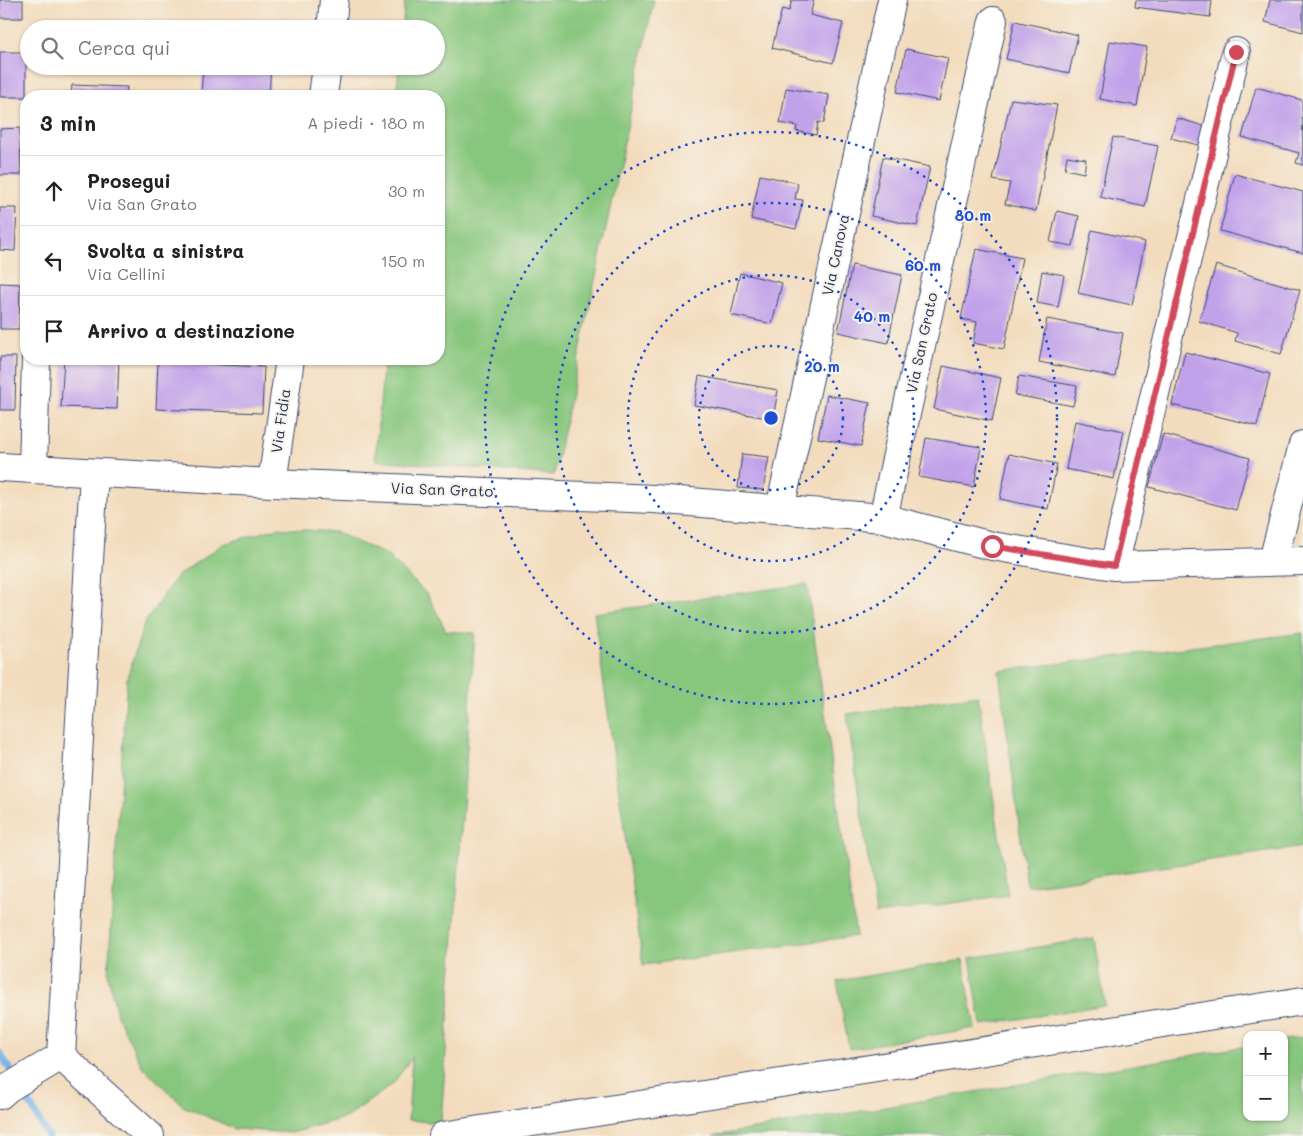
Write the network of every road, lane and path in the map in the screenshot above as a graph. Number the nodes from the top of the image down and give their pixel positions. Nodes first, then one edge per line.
1 (334, 0) edge
2 (892, 0) edge
3 (332, 20) edge
4 (993, 21) dead end
5 (1236, 52) dead end
6 (326, 75) edge
7 (324, 90) edge
8 (36, 365) edge
9 (289, 365) edge
10 (1303, 445) edge
11 (0, 467) edge
12 (33, 470) junction
13 (94, 474) junction
14 (272, 483) junction
15 (780, 509) junction
16 (883, 518) junction
17 (1274, 561) junction
18 (1303, 561) edge
19 (1114, 566) junction
20 (1303, 1001) edge
21 (61, 1056) junction
22 (11, 1087) edge
23 (150, 1136) edge
24 (443, 1136) edge

1 - 3 street
2 - 15 street, Via Canova
4 - 16 street, Via San Grato
5 - 19 street
6 - 7 street
8 - 12 street
9 - 14 street, Via Fidia
10 - 17 street
11 - 12 street, Via San Grato
12 - 13 street, Via San Grato
13 - 14 street, Via San Grato
13 - 21 street
14 - 15 street, Via San Grato
15 - 16 street, Via San Grato
16 - 19 street, Via San Grato
17 - 18 street, Via San Grato
17 - 19 street, Via San Grato
20 - 24 street
21 - 22 street
21 - 23 street

